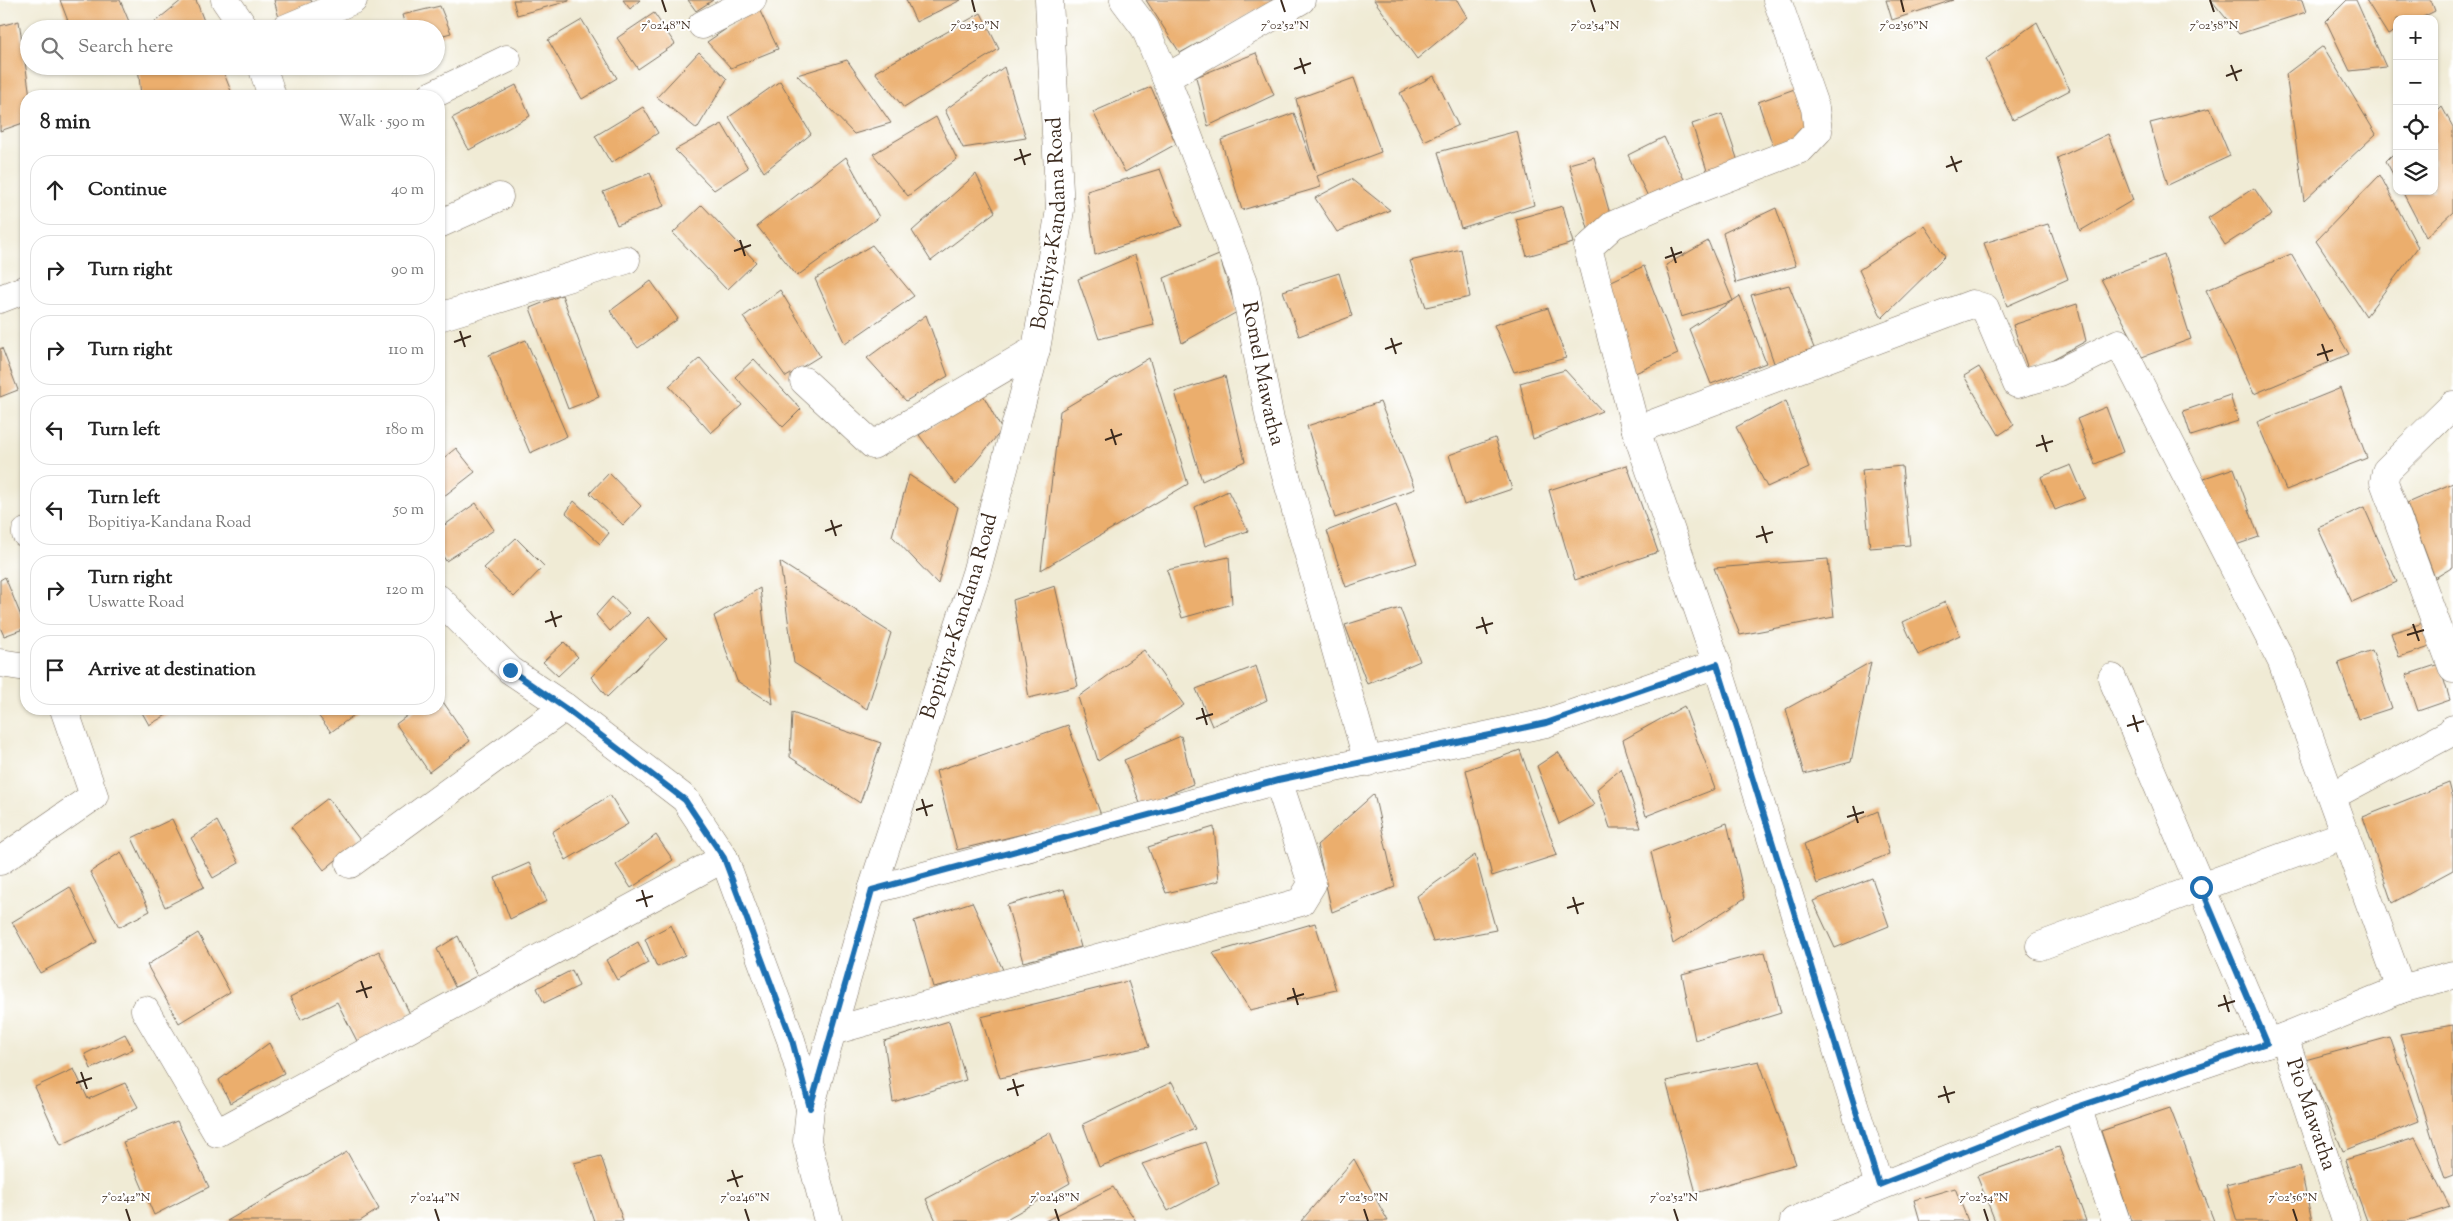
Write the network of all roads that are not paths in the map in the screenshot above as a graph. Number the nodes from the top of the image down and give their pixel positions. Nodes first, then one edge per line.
1 (225, 0) edge
2 (353, 0) edge
3 (752, 0) edge
4 (1049, 0) edge
5 (1124, 0) edge
6 (1301, 0) edge
7 (1777, 0) edge
8 (239, 20) edge
9 (305, 20) edge
10 (702, 25) dead end
11 (507, 59) dead end
12 (265, 75) edge
13 (1166, 78) junction
14 (270, 90) edge
15 (442, 90) edge
16 (499, 197) dead end
17 (445, 221) edge
18 (626, 260) dead end
19 (20, 292) edge
20 (0, 300) edge
21 (445, 315) edge
22 (1036, 349) junction
23 (804, 381) dead end
24 (2453, 405) edge
25 (1636, 430) junction
26 (445, 605) edge
27 (0, 663) edge
28 (1717, 664) junction
29 (20, 666) edge
30 (2453, 669) edge
31 (2112, 678) dead end
32 (565, 708) junction
33 (66, 715) edge
34 (2453, 729) edge
35 (1368, 762) junction
36 (1278, 780) junction
37 (2332, 796) junction
38 (2346, 834) junction
39 (724, 858) junction
40 (0, 861) edge
41 (350, 864) dead end
42 (2201, 887) junction
43 (872, 890) junction
44 (2040, 946) dead end
45 (2453, 975) edge
46 (2401, 989) junction
47 (145, 1010) dead end
48 (832, 1031) junction
49 (2275, 1040) junction
50 (2077, 1107) junction
51 (810, 1108) junction
52 (1879, 1185) junction
53 (828, 1221) edge
54 (1794, 1221) edge
55 (2116, 1221) edge
56 (2346, 1221) edge

1 - 8 street
2 - 9 street
3 - 10 street
4 - 22 street, Bopitiya-Kandana Road
5 - 13 street, Romel Mawatha
6 - 13 street
7 - 25 street
11 - 15 street
12 - 14 street
13 - 35 street, Romel Mawatha
16 - 17 street
18 - 21 street
19 - 20 street
22 - 23 street
22 - 43 street, Bopitiya-Kandana Road
24 - 30 street
25 - 28 street
25 - 37 street
26 - 32 street
27 - 29 street
28 - 35 street
28 - 52 street
31 - 42 street, Pio Mawatha
32 - 39 street
32 - 41 street
33 - 40 street
34 - 37 street
35 - 36 street
36 - 43 street
36 - 48 street
37 - 38 street
38 - 42 street
38 - 46 street
39 - 47 street
39 - 51 street
42 - 44 street
42 - 49 street, Pio Mawatha
43 - 48 street, Bopitiya-Kandana Road
45 - 46 street
46 - 49 street
48 - 51 street, Bopitiya-Kandana Road
49 - 50 street
49 - 56 street, Pio Mawatha
50 - 52 street
50 - 55 street
51 - 53 street, Bopitiya-Kandana Road
52 - 54 street

